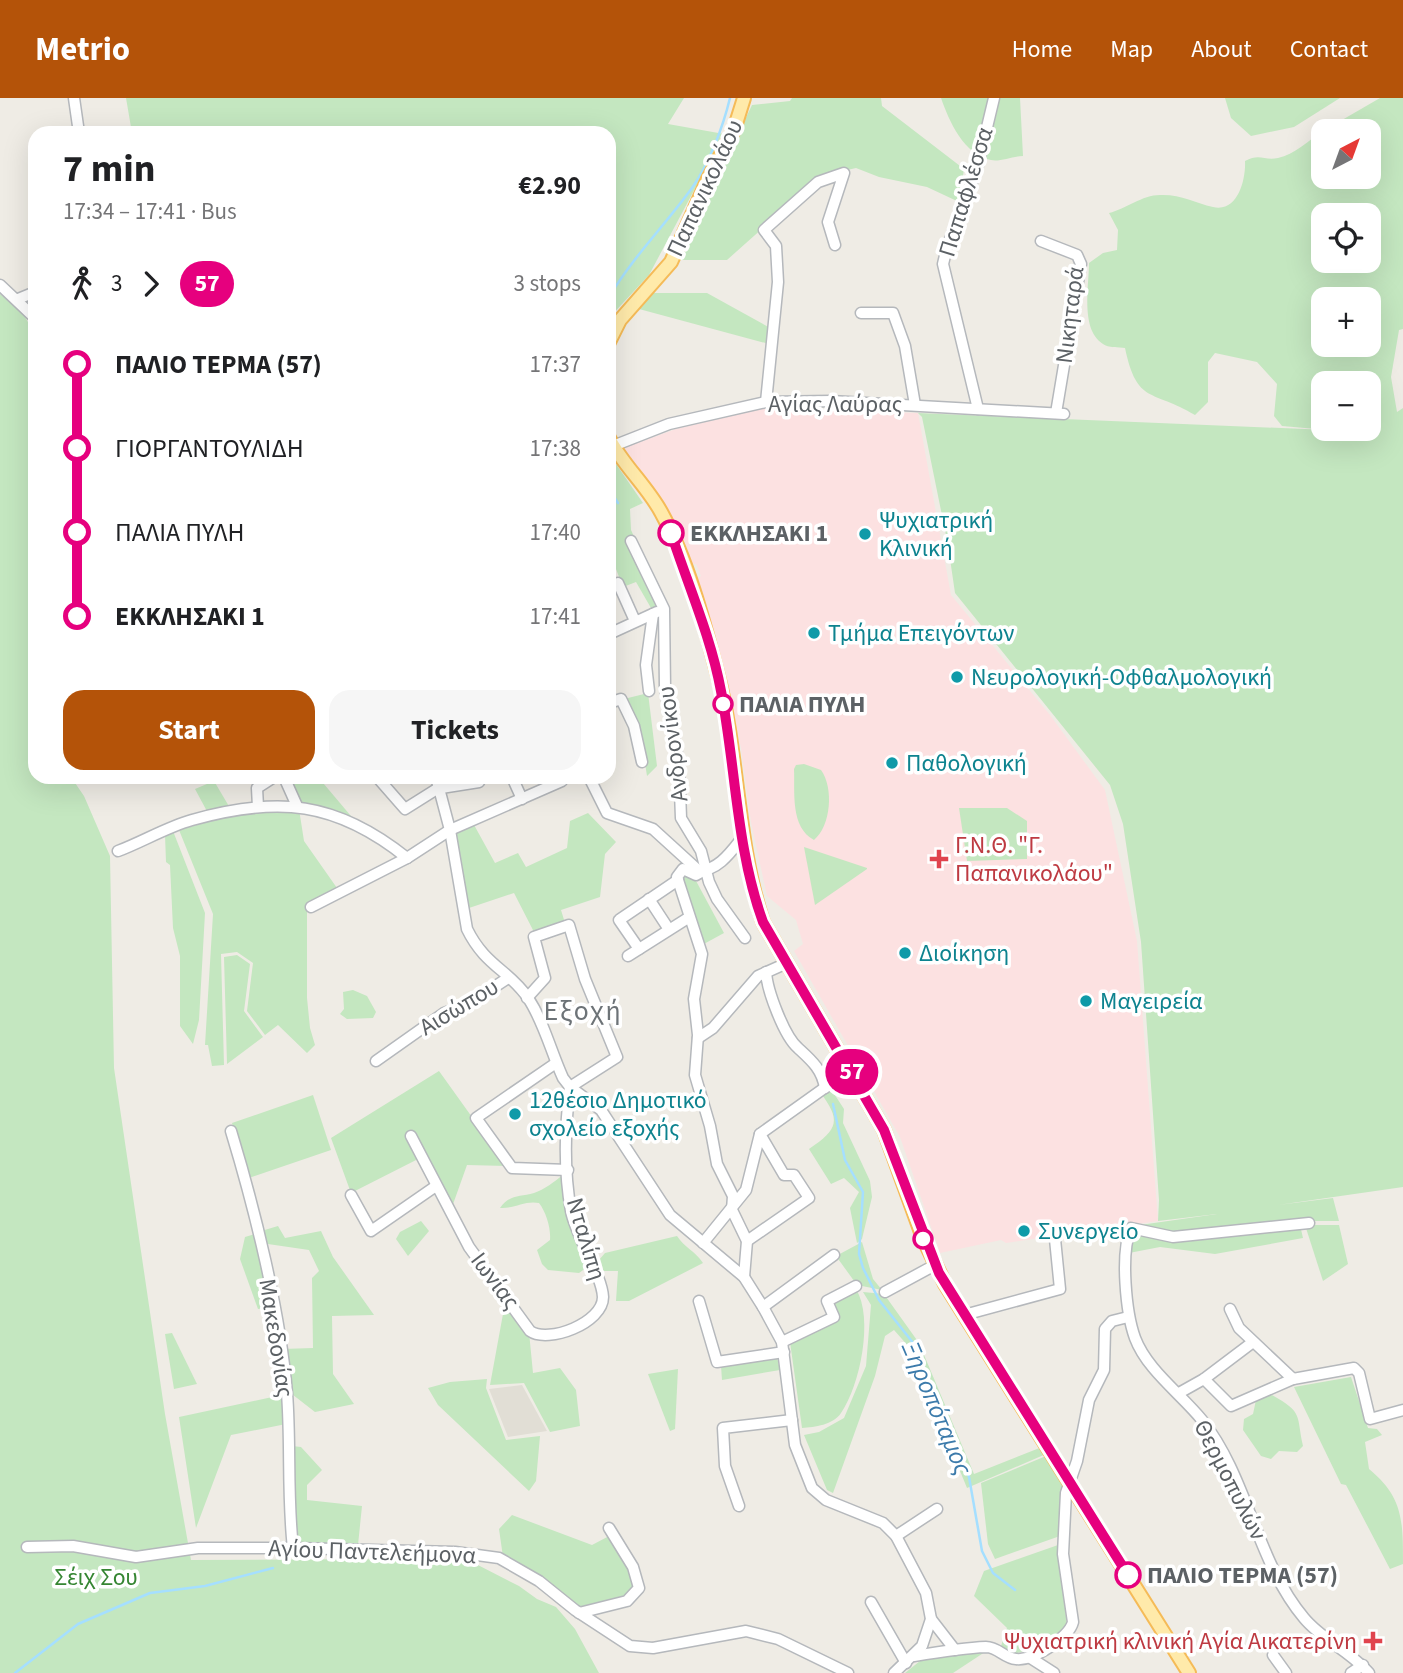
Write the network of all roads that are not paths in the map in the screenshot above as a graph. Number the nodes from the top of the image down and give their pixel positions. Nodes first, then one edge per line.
1 (74, 98) edge
2 (744, 98) edge
3 (994, 98) edge
4 (78, 126) edge
5 (1041, 242) dead end
6 (835, 244) dead end
7 (0, 285) edge
8 (28, 295) edge
9 (18, 299) junction
10 (28, 310) edge
11 (861, 313) dead end
12 (616, 328) edge
13 (765, 402) junction
14 (915, 405) junction
15 (978, 409) junction
16 (1060, 414) joint
17 (616, 440) edge
18 (616, 449) edge
19 (631, 541) dead end
20 (616, 588) edge
21 (664, 609) junction
22 (653, 614) junction
23 (635, 621) junction
24 (616, 630) edge
25 (649, 691) dead end
26 (616, 701) edge
27 (642, 762) dead end
28 (263, 784) edge
29 (287, 784) edge
30 (383, 784) edge
31 (439, 784) edge
32 (515, 784) edge
33 (555, 784) edge
34 (592, 784) edge
35 (522, 799) junction
36 (296, 806) junction
37 (258, 807) junction
38 (450, 830) junction
39 (742, 838) junction
40 (118, 851) dead end
41 (407, 858) junction
42 (705, 870) junction
43 (678, 880) junction
44 (649, 899) junction
45 (311, 907) dead end
46 (688, 918) junction
47 (668, 928) junction
48 (745, 938) dead end
49 (639, 949) junction
50 (628, 956) dead end
51 (787, 963) junction
52 (765, 972) junction
53 (508, 978) junction
54 (527, 998) junction
55 (698, 1038) junction
56 (376, 1061) dead end
57 (556, 1063) junction
58 (570, 1087) junction
59 (231, 1131) dead end
60 (760, 1134) junction
61 (411, 1136) dead end
62 (568, 1170) junction
63 (436, 1186) junction
64 (351, 1195) dead end
65 (732, 1210) junction
66 (1309, 1223) dead end
67 (1055, 1239) dead end
68 (747, 1241) junction
69 (703, 1243) junction
70 (834, 1255) dead end
71 (935, 1265) junction
72 (744, 1277) junction
73 (856, 1286) dead end
74 (885, 1292) dead end
75 (699, 1301) dead end
76 (601, 1307) joint
77 (764, 1307) junction
78 (1230, 1309) dead end
79 (964, 1315) junction
80 (1128, 1317) junction
81 (1252, 1342) junction
82 (783, 1347) junction
83 (1204, 1379) junction
84 (1293, 1379) junction
85 (1179, 1393) junction
86 (1403, 1410) edge
87 (792, 1420) junction
88 (1069, 1482) junction
89 (739, 1506) dead end
90 (937, 1509) dead end
91 (609, 1528) dead end
92 (896, 1536) junction
93 (27, 1547) dead end
94 (293, 1548) junction
95 (871, 1602) dead end
96 (579, 1613) junction
97 (931, 1619) junction
98 (955, 1650) junction
99 (1273, 1655) dead end
100 (1029, 1657) junction
101 (910, 1659) junction
102 (1366, 1669) edge
103 (848, 1673) edge
104 (894, 1673) edge
105 (1054, 1673) edge
106 (1189, 1673) edge
107 (1286, 1673) edge
108 (1350, 1673) edge

1 - 4 street
2 - 12 main road, Παπανικολάου
3 - 15 street, Παπαφλέσσα
5 - 16 street, Νικηταρά
6 - 13 street
7 - 9 street
8 - 9 street
9 - 10 street
11 - 14 street
13 - 14 street, Αγίας Λαύρας
13 - 17 street, Αγίας Λαύρας
14 - 15 street, Αγίας Λαύρας
15 - 16 street, Αγίας Λαύρας
18 - 39 main road
19 - 21 street, Ανδρονίκου
20 - 23 street
21 - 22 street
21 - 42 street, Ανδρονίκου
22 - 23 street
22 - 25 street
23 - 24 street
26 - 27 street
28 - 37 street
29 - 36 street
30 - 31 street
31 - 38 street
32 - 35 street
33 - 35 street
34 - 42 street
35 - 38 street
36 - 37 street
36 - 41 street
37 - 40 street
38 - 41 street
38 - 53 street
39 - 42 street
39 - 51 main road
41 - 45 street
42 - 43 street
42 - 48 street, Ανδρονίκου
43 - 44 street
43 - 46 street
44 - 47 street
44 - 49 street
46 - 47 street
46 - 55 street
47 - 49 street
49 - 50 street
51 - 52 street
51 - 71 main road
52 - 55 street
52 - 60 street
53 - 54 street
53 - 56 street, Αισώπου
54 - 57 street
54 - 58 street
55 - 65 street
57 - 58 street
57 - 62 street
58 - 62 street, Νταλίπη
58 - 69 street
59 - 94 street, Μακεδονίας
60 - 65 street
60 - 68 street
61 - 63 street, Ιωνίας
62 - 76 street, Νταλίπη
63 - 64 street
63 - 76 street, Ιωνίας
65 - 68 street
65 - 69 street
66 - 80 street, Θερμοπυλών
67 - 79 street
68 - 72 street
69 - 72 street
70 - 77 street
71 - 74 street
71 - 79 main road
72 - 77 street
73 - 82 street
75 - 82 street
77 - 82 street
78 - 81 street
79 - 88 main road
80 - 85 street, Θερμοπυλών
80 - 88 street
81 - 83 street
81 - 84 street
82 - 87 street
83 - 84 street
83 - 85 street
84 - 86 street
85 - 102 street, Θερμοπυλών
87 - 89 street
87 - 92 street
88 - 100 street
88 - 106 main road
90 - 92 street
91 - 96 street
92 - 97 street
93 - 94 street, Αγίου Παντελεήμονα
94 - 96 street, Αγίου Παντελεήμονα
95 - 101 street
96 - 103 street, Αγίου Παντελεήμονα
97 - 98 street
97 - 101 street
98 - 100 street
98 - 101 street
99 - 107 street
100 - 105 street
101 - 104 street
102 - 108 street

